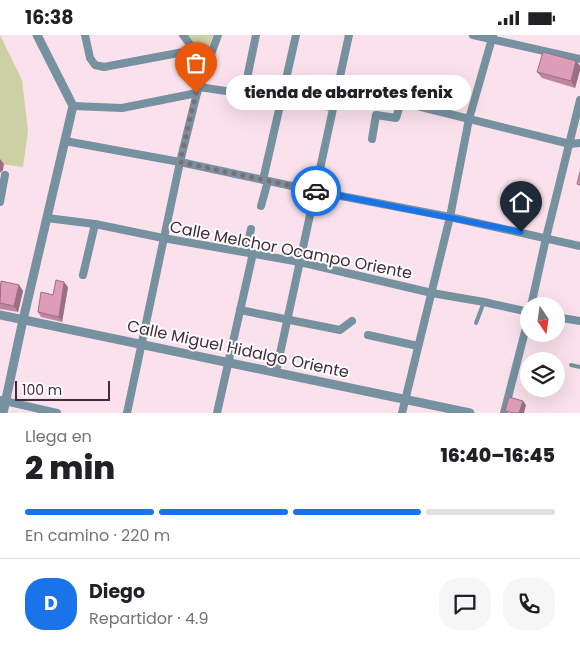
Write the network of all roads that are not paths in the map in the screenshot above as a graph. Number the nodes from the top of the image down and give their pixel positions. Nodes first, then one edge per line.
1 (37, 35) edge
2 (85, 35) edge
3 (183, 35) edge
4 (218, 35) edge
5 (256, 35) edge
6 (296, 35) edge
7 (349, 35) edge
8 (473, 35) edge
9 (492, 37) edge
10 (194, 50) junction
11 (580, 59) edge
12 (337, 88) junction
13 (198, 90) junction
14 (244, 93) junction
15 (282, 99) junction
16 (580, 100) edge
17 (401, 102) junction
18 (73, 107) junction
19 (332, 107) junction
20 (469, 119) junction
21 (372, 139) dead end
22 (65, 141) junction
23 (580, 143) edge
24 (570, 144) junction
25 (180, 162) junction
26 (5, 175) dead end
27 (266, 180) junction
28 (315, 191) junction
29 (0, 202) edge
30 (262, 206) dead end
31 (450, 217) junction
32 (47, 218) junction
33 (95, 224) junction
34 (250, 229) dead end
35 (163, 238) junction
36 (546, 238) junction
37 (580, 245) edge
38 (249, 253) junction
39 (300, 262) junction
40 (83, 275) dead end
41 (432, 293) junction
42 (533, 297) edge
43 (484, 302) junction
44 (240, 310) junction
45 (520, 310) edge
46 (0, 315) edge
47 (565, 318) edge
48 (287, 319) junction
49 (23, 320) junction
50 (352, 321) dead end
51 (580, 321) edge
52 (476, 323) dead end
53 (368, 335) dead end
54 (522, 343) edge
55 (142, 345) junction
56 (418, 346) junction
57 (228, 363) junction
58 (570, 365) dead end
59 (580, 367) edge
60 (276, 372) junction
61 (405, 400) junction
62 (3, 401) edge
63 (3, 413) edge
64 (57, 413) edge
65 (127, 413) edge
66 (217, 413) edge
67 (402, 413) edge
68 (470, 413) edge
69 (504, 413) edge

1 - 18 street
2 - 10 street
3 - 10 street
4 - 13 street
5 - 14 street
6 - 15 street
7 - 12 street
8 - 9 street
9 - 11 street
9 - 20 street
10 - 13 street
12 - 17 street
12 - 19 street
13 - 14 street
13 - 18 street
13 - 25 street
14 - 15 street
15 - 19 street
15 - 27 street
16 - 24 street
17 - 20 street
17 - 21 street
18 - 22 street
19 - 28 street
20 - 24 street
20 - 31 street
22 - 25 street
22 - 32 street
23 - 24 street
24 - 36 street
25 - 27 street
25 - 35 street
26 - 29 street
27 - 28 street
27 - 30 street
28 - 31 street
28 - 39 street
31 - 36 street
31 - 41 street
32 - 33 street, Calle Melchor Ocampo Oriente
32 - 49 street
33 - 35 street, Calle Melchor Ocampo Oriente
33 - 40 street
34 - 38 street
35 - 38 street, Calle Melchor Ocampo Oriente
35 - 55 street
36 - 37 street
36 - 42 street
38 - 39 street, Calle Melchor Ocampo Oriente
38 - 44 street
39 - 41 street, Calle Melchor Ocampo Oriente
39 - 48 street
41 - 43 street, Calle Melchor Ocampo Oriente
41 - 56 street
43 - 45 street, Calle Melchor Ocampo Oriente
43 - 52 lane
44 - 48 street
44 - 57 street
46 - 49 street, Calle Miguel Hidalgo Oriente
47 - 51 street
48 - 50 street
48 - 60 street
49 - 55 street, Calle Miguel Hidalgo Oriente
49 - 62 street
53 - 56 street
54 - 69 street
55 - 57 street, Calle Miguel Hidalgo Oriente
55 - 65 street
56 - 61 street
57 - 60 street, Calle Miguel Hidalgo Oriente
57 - 66 street
58 - 59 lane
60 - 61 street, Calle Miguel Hidalgo Oriente
61 - 67 street
61 - 68 street, Calle Miguel Hidalgo Oriente
62 - 63 street
62 - 64 street

